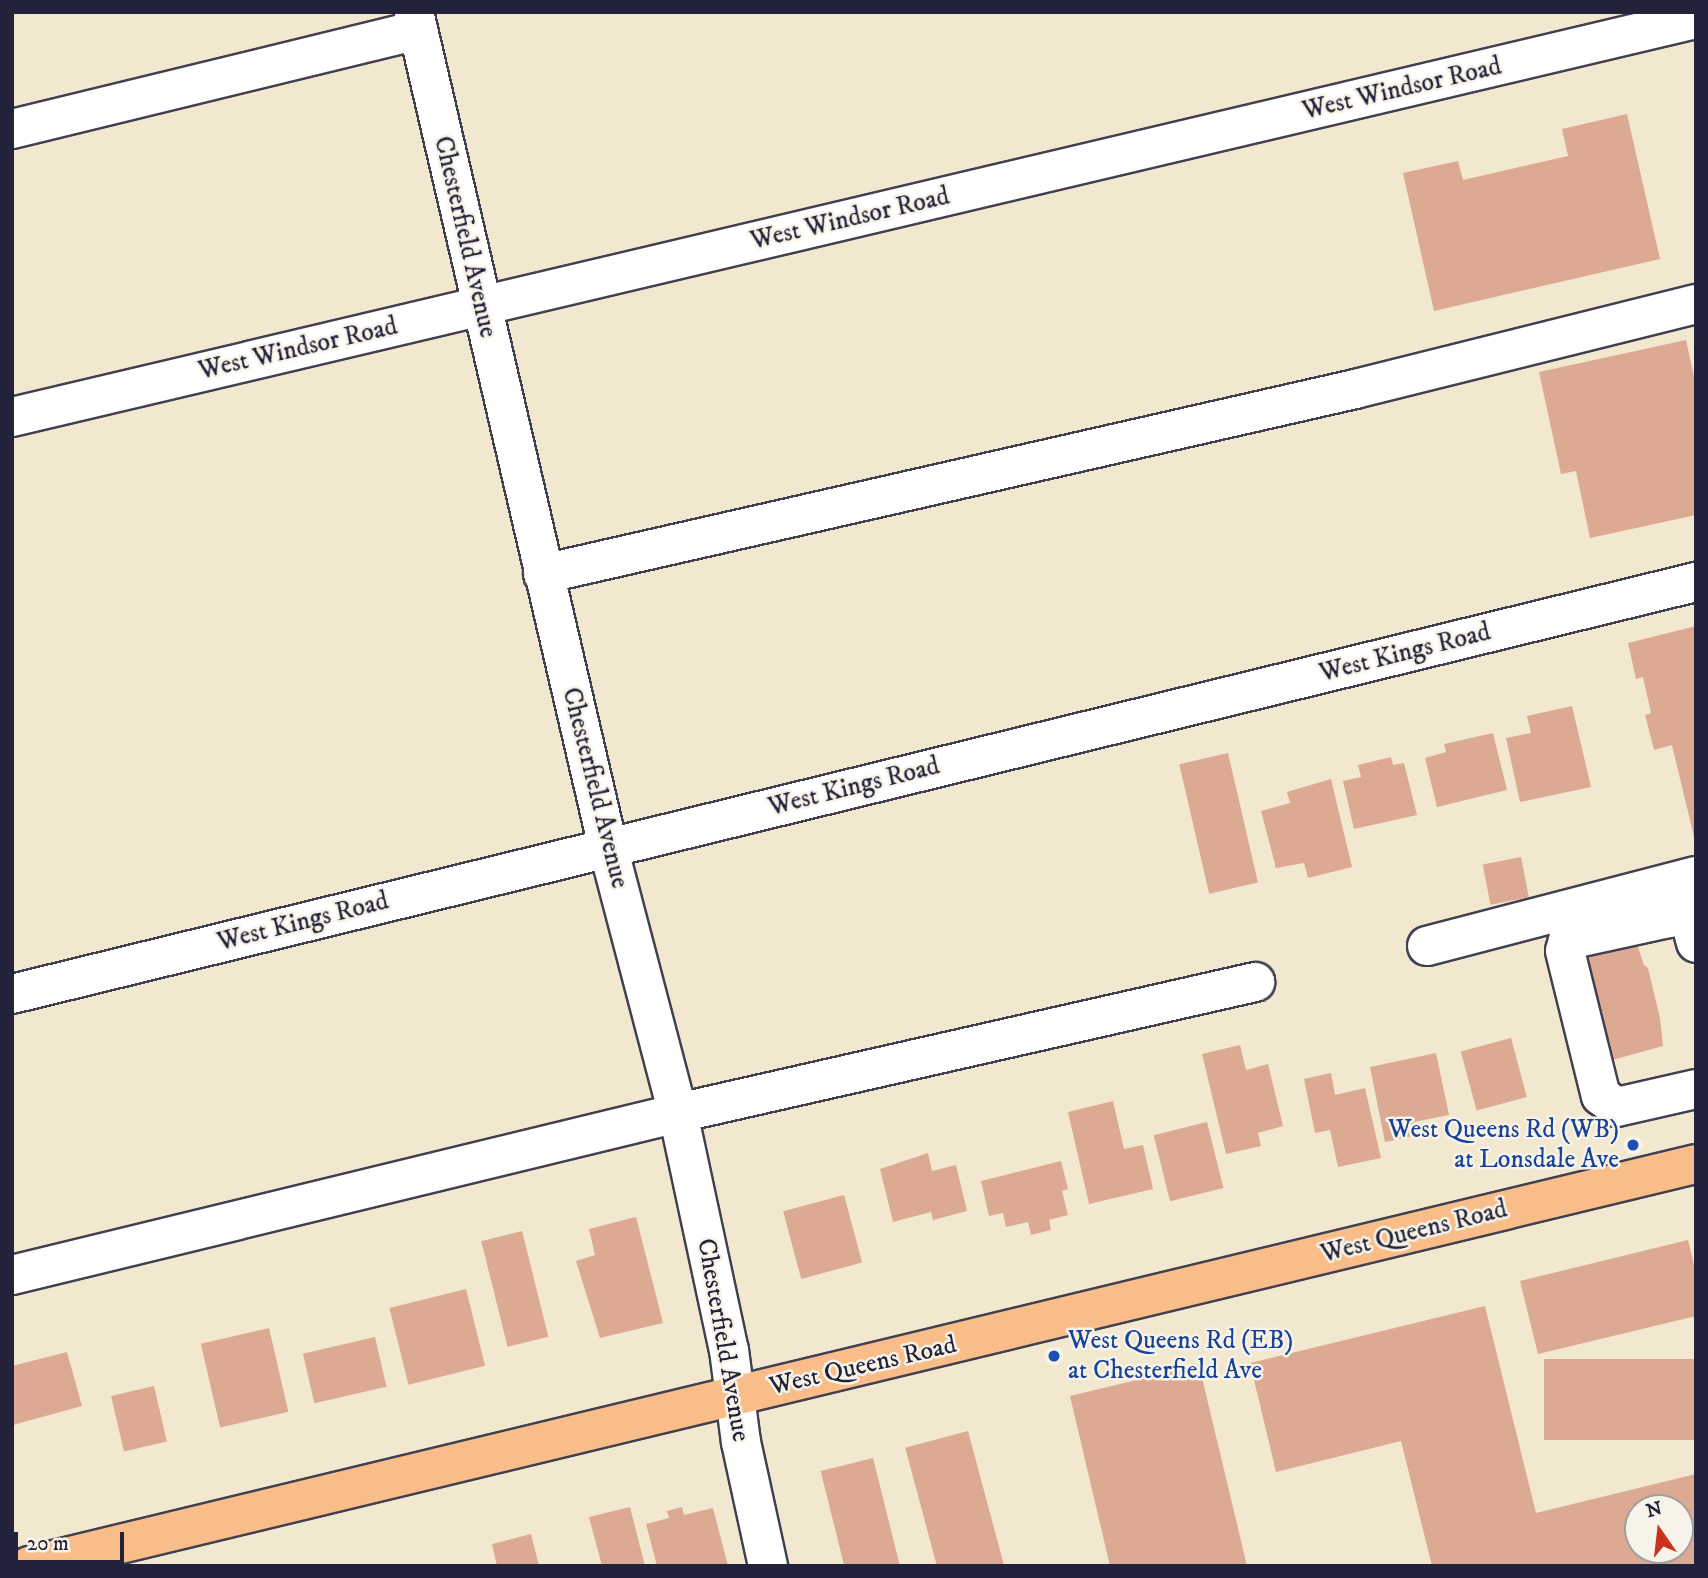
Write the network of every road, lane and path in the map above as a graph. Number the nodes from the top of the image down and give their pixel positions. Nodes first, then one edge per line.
1 (416, 21) edge
2 (1692, 25) edge
3 (12, 129) edge
4 (1696, 304) edge
5 (480, 306) junction
6 (12, 417) edge
7 (543, 574) junction
8 (1696, 582) edge
9 (608, 847) junction
10 (1694, 909) edge
11 (1427, 946) dead end
12 (1255, 982) dead end
13 (12, 994) edge
14 (1696, 1089) edge
15 (678, 1113) junction
16 (1696, 1164) edge
17 (12, 1275) edge
18 (734, 1396) junction
19 (29, 1566) edge
20 (768, 1566) edge

1 - 3 street
1 - 5 street, Chesterfield Avenue
2 - 5 street, West Windsor Road
4 - 7 street
5 - 6 street, West Windsor Road
5 - 7 street, Chesterfield Avenue
7 - 9 street, Chesterfield Avenue
8 - 9 street, West Kings Road
9 - 13 street, West Kings Road
9 - 15 street, Chesterfield Avenue
10 - 11 street
10 - 14 street
12 - 15 street
15 - 17 street
15 - 18 street, Chesterfield Avenue
16 - 18 main road, West Queens Road
18 - 19 main road, West Queens Road
18 - 20 street, Chesterfield Avenue

